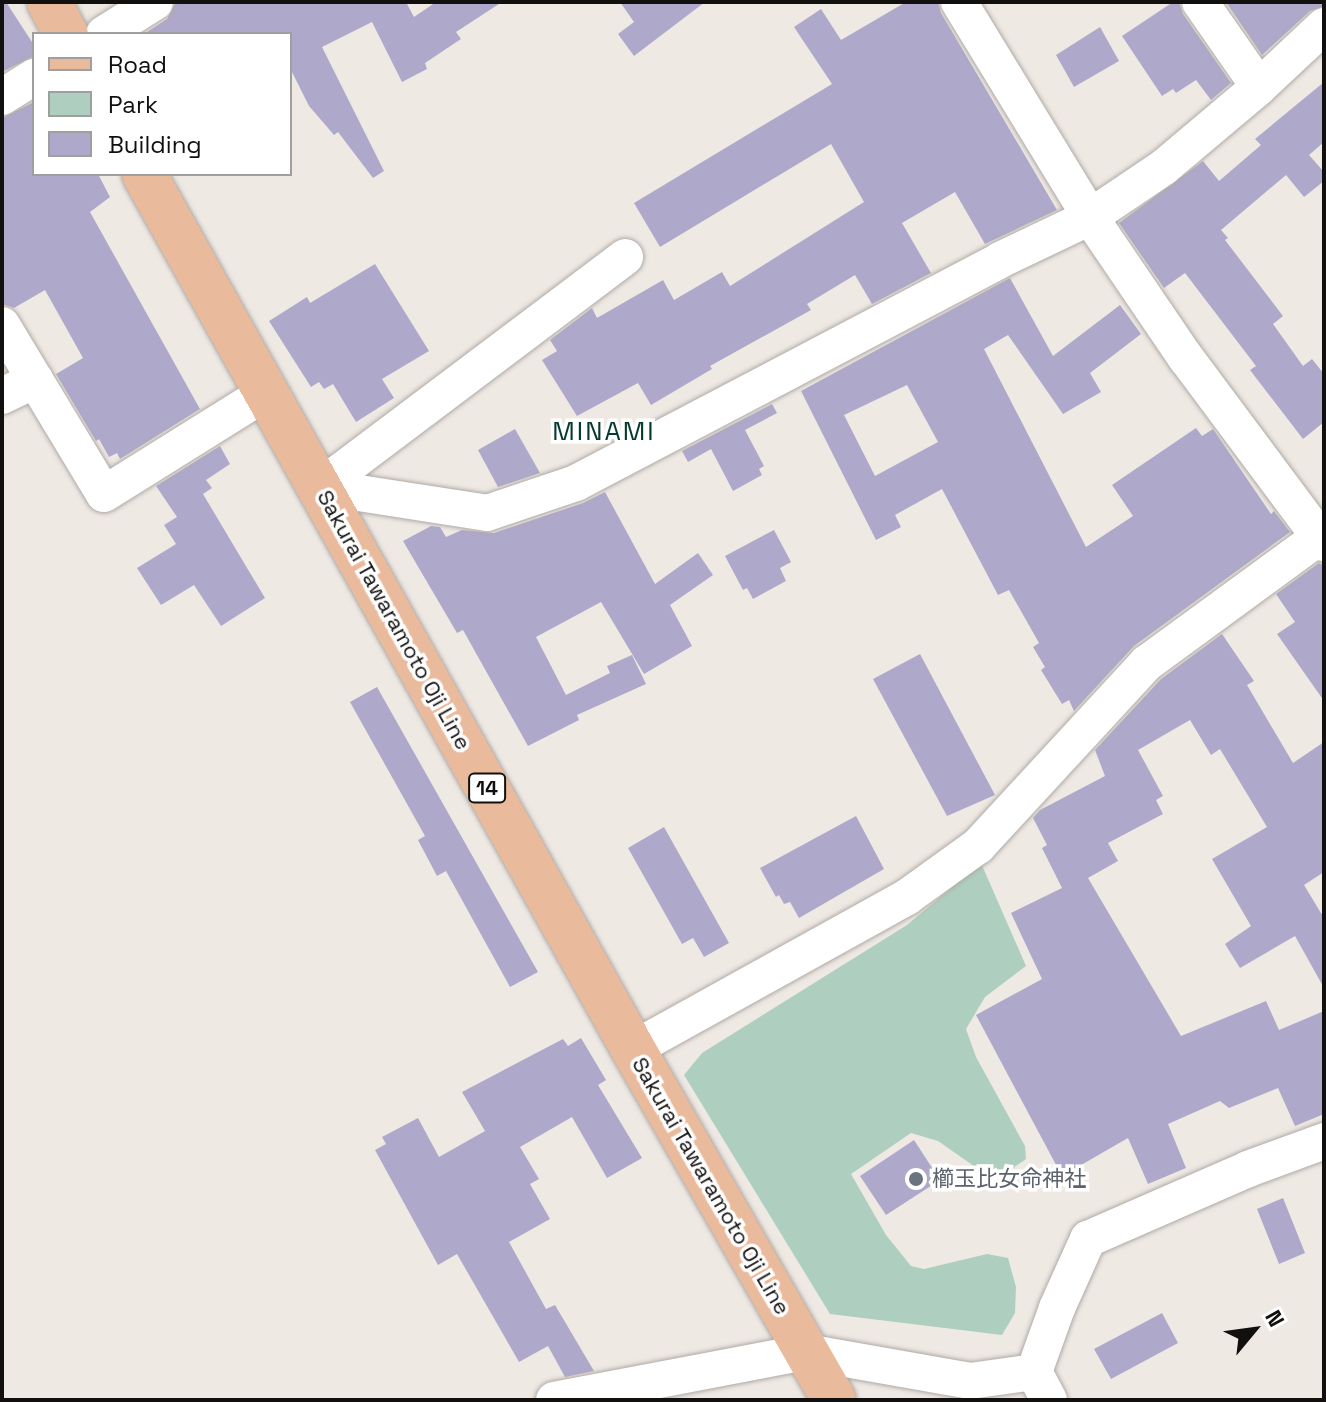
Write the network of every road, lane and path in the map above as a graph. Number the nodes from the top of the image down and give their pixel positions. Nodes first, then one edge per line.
1 (49, 2) edge
2 (155, 2) edge
3 (959, 2) edge
4 (1200, 2) edge
5 (1324, 26) edge
6 (65, 32) edge
7 (107, 32) edge
8 (32, 78) edge
9 (1259, 87) junction
10 (2, 97) edge
11 (145, 176) edge
12 (1090, 217) junction
13 (625, 257) dead end
14 (2, 325) edge
15 (35, 380) junction
16 (267, 392) junction
17 (2, 396) edge
18 (320, 487) junction
19 (1321, 540) edge
20 (633, 1049) junction
21 (1324, 1141) edge
22 (806, 1352) junction
23 (1042, 1386) edge
24 (554, 1400) edge
25 (834, 1400) edge

1 - 6 main road
2 - 7 street
3 - 12 street
4 - 9 street
5 - 9 street
8 - 10 street
9 - 12 street
11 - 16 main road, Sakurai Tawaramoto Oji Line / 14
12 - 18 street
12 - 19 street
13 - 18 street
14 - 15 street
15 - 16 street
15 - 17 street
16 - 18 main road, Sakurai Tawaramoto Oji Line / 14
18 - 20 main road, Sakurai Tawaramoto Oji Line / 14
19 - 20 street
20 - 22 main road, Sakurai Tawaramoto Oji Line / 14
21 - 23 street
22 - 23 street
22 - 24 street
22 - 25 main road, Sakurai Tawaramoto Oji Line / 14

